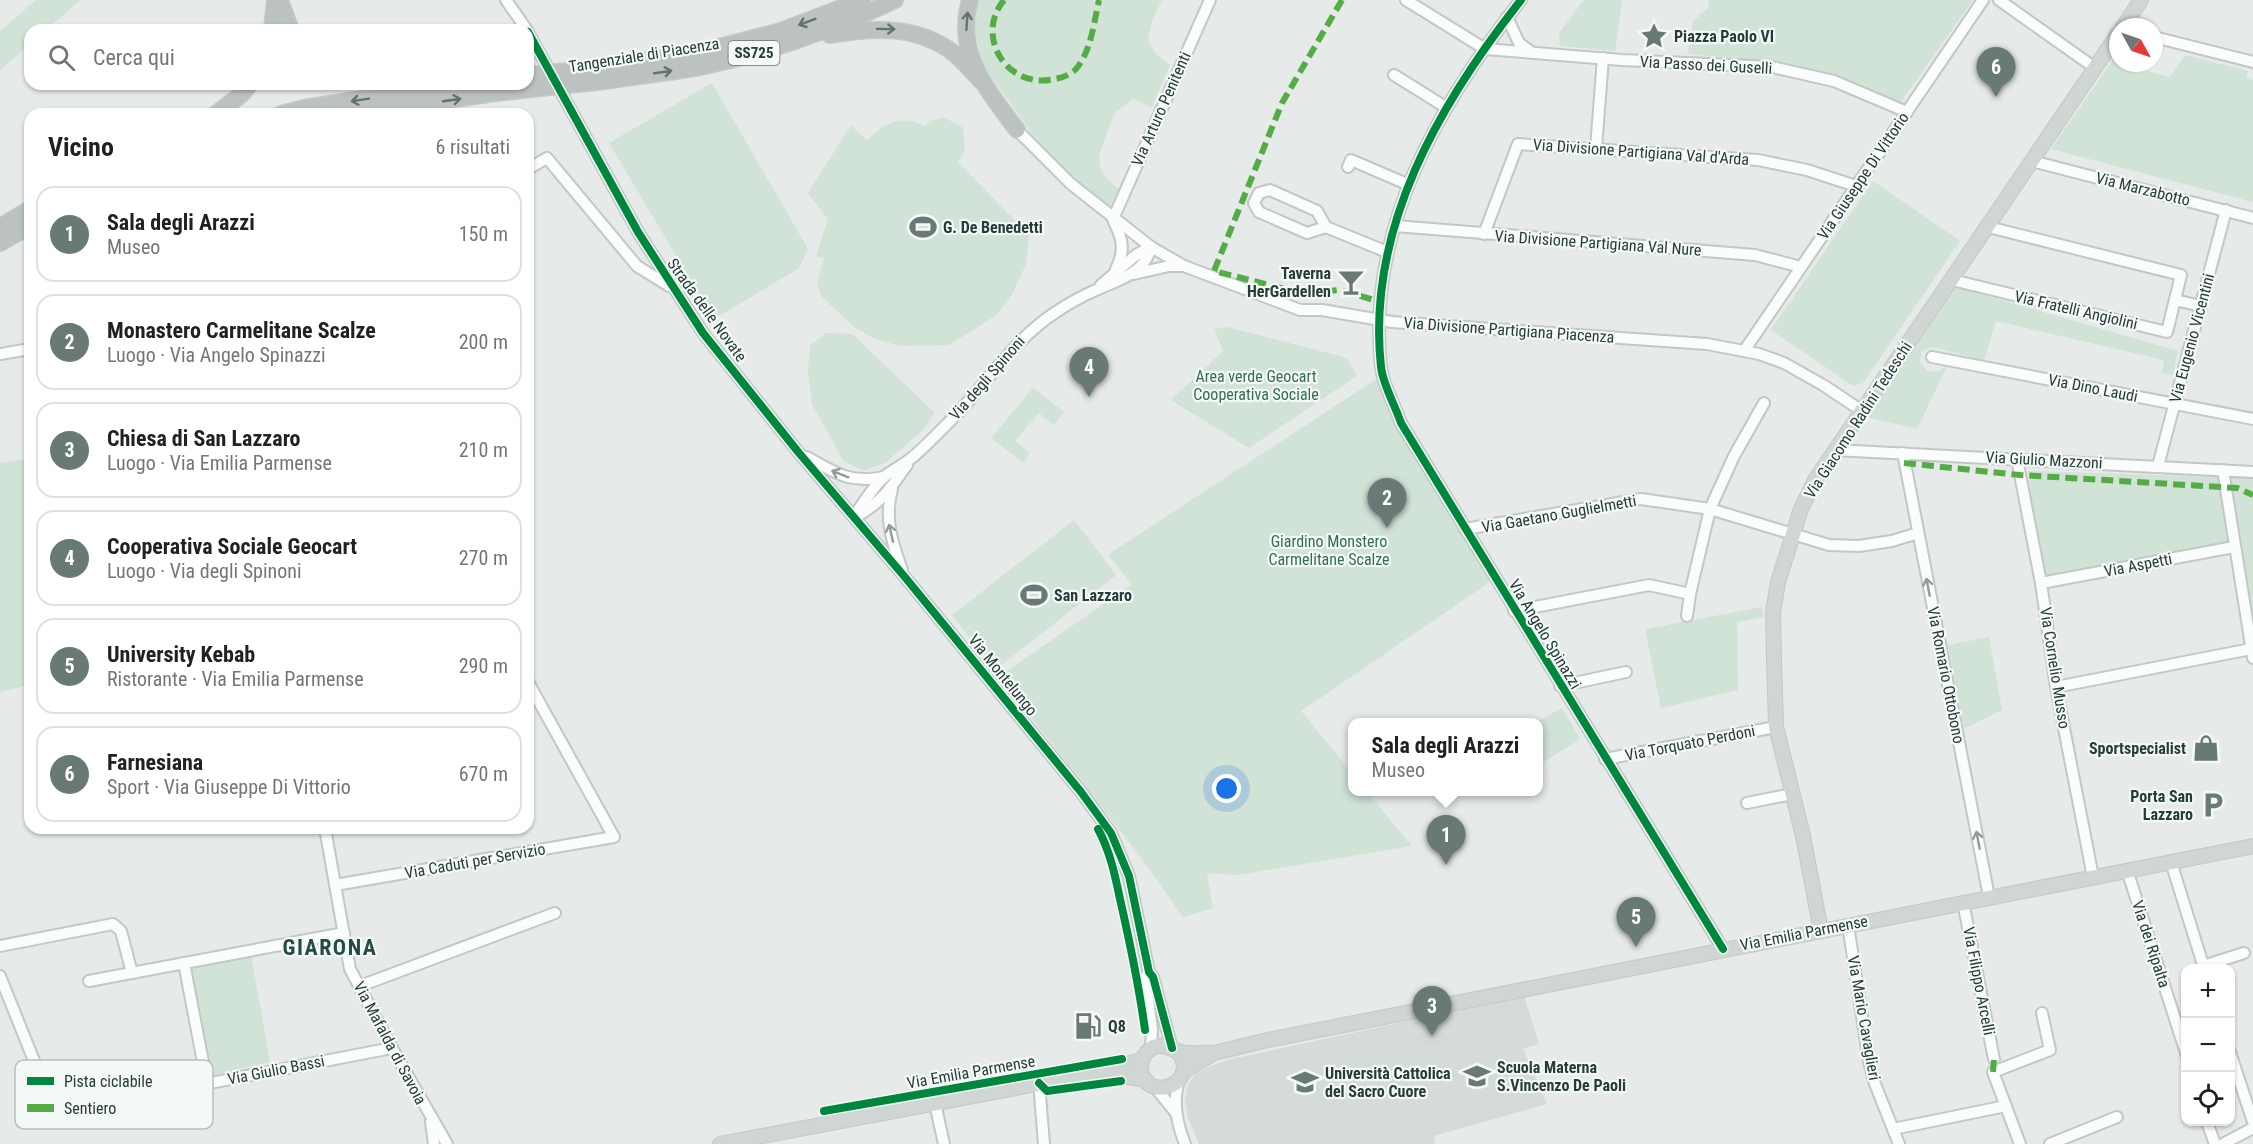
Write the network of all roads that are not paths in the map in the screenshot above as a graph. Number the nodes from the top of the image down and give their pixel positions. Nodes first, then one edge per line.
1 (274, 0) edge
2 (280, 0) edge
3 (506, 0) edge
4 (862, 0) edge
5 (896, 0) edge
6 (970, 0) edge
7 (1210, 0) edge
8 (1407, 0) edge
9 (1521, 0) edge
10 (1983, 0) edge
11 (1999, 0) edge
12 (2141, 0) edge
13 (1507, 17) junction
14 (2129, 18) edge
15 (272, 24) edge
16 (289, 24) edge
17 (522, 24) edge
18 (2163, 38) edge
19 (787, 43) junction
20 (534, 44) edge
21 (2109, 47) edge
22 (1485, 49) junction
23 (1533, 53) junction
24 (1603, 58) junction
25 (2253, 62) edge
26 (2095, 68) junction
27 (602, 74) junction
28 (534, 75) edge
29 (1394, 75) dead end
30 (981, 81) junction
31 (534, 86) edge
32 (245, 90) edge
33 (420, 90) edge
34 (512, 90) edge
35 (224, 108) edge
36 (304, 108) edge
37 (394, 108) edge
38 (1447, 108) junction
39 (1906, 112) junction
40 (1017, 130) joint
41 (1596, 148) junction
42 (2032, 161) junction
43 (534, 166) edge
44 (1348, 167) dead end
45 (1407, 184) junction
46 (1856, 186) junction
47 (2226, 210) junction
48 (24, 213) edge
49 (2253, 218) edge
50 (1113, 219) junction
51 (1395, 226) junction
52 (0, 227) edge
53 (1988, 227) junction
54 (1326, 228) junction
55 (24, 229) edge
56 (1484, 234) junction
57 (0, 243) edge
58 (1150, 247) junction
59 (1387, 252) junction
60 (1184, 266) junction
61 (1801, 267) junction
62 (1113, 273) junction
63 (1131, 275) junction
64 (1952, 280) junction
65 (673, 289) junction
66 (1096, 290) junction
67 (2175, 300) junction
68 (2200, 306) junction
69 (1379, 320) junction
70 (24, 350) edge
71 (1744, 351) junction
72 (0, 354) edge
73 (1932, 357) dead end
74 (1764, 403) dead end
75 (2175, 403) junction
76 (1862, 411) junction
77 (2253, 419) edge
78 (1835, 450) junction
79 (799, 453) junction
80 (1903, 453) junction
81 (915, 456) junction
82 (2017, 459) junction
83 (2158, 466) junction
84 (2223, 470) junction
85 (2253, 472) edge
86 (885, 477) junction
87 (892, 489) junction
88 (1710, 509) junction
89 (854, 517) junction
90 (1465, 530) junction
91 (1918, 533) junction
92 (1792, 535) junction
93 (2234, 547) junction
94 (904, 576) junction
95 (2041, 583) junction
96 (1690, 594) junction
97 (1514, 611) junction
98 (1687, 616) dead end
99 (2252, 654) edge
100 (1626, 672) dead end
101 (1560, 686) junction
102 (2056, 687) junction
103 (534, 693) edge
104 (1776, 727) junction
105 (1605, 759) junction
106 (1792, 794) junction
107 (1747, 803) dead end
108 (326, 834) edge
109 (2253, 846) edge
110 (2171, 862) junction
111 (2127, 870) junction
112 (2093, 878) junction
113 (335, 885) junction
114 (1989, 897) junction
115 (1964, 902) junction
116 (555, 913) dead end
117 (1848, 925) junction
118 (1821, 931) junction
119 (344, 933) junction
120 (0, 946) edge
121 (1723, 949) junction
122 (2244, 952) dead end
123 (184, 963) junction
124 (2203, 964) edge
125 (2212, 964) edge
126 (1149, 972) junction
127 (132, 973) junction
128 (0, 976) edge
129 (89, 981) dead end
130 (360, 986) junction
131 (2042, 1013) dead end
132 (2181, 1037) edge
133 (392, 1048) junction
134 (1175, 1050) junction
135 (1214, 1053) junction
136 (1147, 1054) junction
137 (1995, 1059) dead end
138 (34, 1060) edge
139 (203, 1060) edge
140 (2235, 1067) edge
141 (1111, 1070) junction
142 (1182, 1075) junction
143 (213, 1082) edge
144 (1039, 1083) junction
145 (1150, 1084) junction
146 (935, 1103) junction
147 (2006, 1106) junction
148 (1176, 1113) junction
149 (430, 1116) junction
150 (2117, 1117) dead end
151 (2253, 1122) edge
152 (2208, 1126) edge
153 (2253, 1128) edge
154 (1893, 1130) junction
155 (434, 1144) edge
156 (447, 1144) edge
157 (720, 1144) edge
158 (944, 1144) edge
159 (1044, 1144) edge
160 (1185, 1144) edge
161 (1899, 1144) edge
162 (2020, 1144) edge
163 (2050, 1144) edge
164 (2215, 1144) edge
165 (2223, 1144) edge

1 - 15 highway
2 - 16 highway
3 - 17 street, Strada delle Novate
4 -> 27 highway, Tangenziale di Piacenza / SS725
5 - 19 highway, Tangenziale di Piacenza / SS725
30 -> 6 highway
7 - 50 street, Via Arturo Penitenti
8 - 22 street, Via Passo dei Guselli
9 - 13 street, Via Angelo Spinazzi
10 - 39 street, Via Giuseppe Di Vittorio
11 - 26 street
12 - 14 main road
13 - 22 street, Via Angelo Spinazzi
13 - 23 street
18 - 25 street
27 -> 19 highway, Tangenziale di Piacenza / SS725
19 -> 30 highway
20 - 65 street, Strada delle Novate
21 - 26 main road, Via Giacomo Radini Tedeschi
22 - 23 street, Via Passo dei Guselli
22 - 38 street, Via Angelo Spinazzi
23 - 24 street, Via Passo dei Guselli
24 - 39 street, Via Passo dei Guselli
24 - 41 street
26 - 42 main road, Via Giacomo Radini Tedeschi
27 - 28 highway, Tangenziale di Piacenza / SS725, bridge
31 -> 27 highway, Tangenziale di Piacenza / SS725, bridge
29 - 38 street
30 - 40 highway
32 - 35 highway
33 -> 36 highway
37 -> 34 highway, Tangenziale di Piacenza / SS725, bridge
38 - 45 street, Via Angelo Spinazzi
39 - 46 street, Via Giuseppe Di Vittorio
40 - 50 street, Via Divisione Partigiana Piacenza
41 - 46 street, Via Divisione Partigiana Val d'Arda
41 - 56 street, Via Divisione Partigiana Val d'Arda
42 - 47 street, Via Marzabotto
42 - 53 main road, Via Giacomo Radini Tedeschi
43 - 65 street
44 - 45 street
45 - 51 street, Via Angelo Spinazzi
46 - 61 street, Via Giuseppe Di Vittorio
47 - 49 street, Via Marzabotto
47 - 68 street, Via Eugenio Vicentini
48 - 52 highway
50 - 58 street, Via Divisione Partigiana Piacenza
50 - 62 street
51 - 56 street, Via Divisione Partigiana Val Nure
51 - 59 street, Via Angelo Spinazzi
53 - 64 main road, Via Giacomo Radini Tedeschi
53 - 67 street
54 - 54 street
54 - 59 street
55 - 57 highway
56 - 61 street, Via Divisione Partigiana Val Nure
58 - 60 street, Via Divisione Partigiana Piacenza
58 - 62 street, Via degli Spinoni
58 - 63 street, Via degli Spinoni
59 - 69 street, Via Angelo Spinazzi
60 - 63 street
60 - 69 street, Via Divisione Partigiana Piacenza
61 - 71 street, Via Giuseppe Di Vittorio
62 - 66 street, Via degli Spinoni
63 - 66 street, Via degli Spinoni
64 - 67 street, Via Fratelli Angiolini
64 - 76 main road, Via Giacomo Radini Tedeschi
65 - 79 street, Strada delle Novate
66 - 81 street, Via degli Spinoni
67 - 68 street
68 - 75 street, Via Eugenio Vicentini
69 - 71 street, Via Divisione Partigiana Piacenza
69 - 90 street, Via Angelo Spinazzi
70 - 72 street
71 - 76 street, Via Divisione Partigiana Piacenza
73 - 75 street, Via Dino Laudi
74 - 88 street
75 - 77 street, Via Dino Laudi
75 - 83 street, Via Eugenio Vicentini
76 - 78 main road, Via Giacomo Radini Tedeschi
78 - 80 street, Via Giulio Mazzoni
78 - 92 main road, Via Giacomo Radini Tedeschi
86 -> 79 street
79 - 89 street, Strada delle Novate
80 - 82 street, Via Giulio Mazzoni
80 - 91 street, Via Romario Ottobono
81 - 86 street, Via degli Spinoni
81 - 87 street, Via degli Spinoni
82 - 83 street, Via Giulio Mazzoni
82 - 95 street, Via Cornelio Musso
83 - 84 street, Via Giulio Mazzoni
84 - 85 street, Via Giulio Mazzoni
84 - 93 street
86 - 89 street, Via degli Spinoni
87 - 89 street, Via degli Spinoni
94 -> 87 street
88 - 90 street, Via Gaetano Guglielmetti
88 - 92 street, Via Gaetano Guglielmetti
88 - 96 street
89 - 94 street, Strada delle Novate
90 - 97 street, Via Angelo Spinazzi
91 - 92 street, Via Gaetano Guglielmetti
114 -> 91 street, Via Romario Ottobono
92 - 104 main road, Via Giacomo Radini Tedeschi
93 - 95 street, Via Aspetti
93 - 99 street
94 - 126 street, Via Montelungo
95 - 102 street, Via Cornelio Musso
96 - 97 street
96 - 98 street
97 - 101 street, Via Angelo Spinazzi
99 - 102 street
100 - 101 street
101 - 105 street, Via Angelo Spinazzi
102 - 112 street, Via Cornelio Musso
103 - 113 street, Via Caduti per Servizio
104 - 105 street, Via Torquato Perdoni
104 - 106 main road, Via Giacomo Radini Tedeschi
105 - 121 street, Via Angelo Spinazzi
106 - 107 street
106 - 118 main road, Via Giacomo Radini Tedeschi
108 - 113 street, Via Mafalda di Savoia
109 - 110 main road, Via Emilia Parmense
110 - 111 main road, Via Emilia Parmense
110 - 124 street
111 - 112 main road, Via Emilia Parmense
111 - 132 street, Via dei Ripalta
112 - 114 main road, Via Emilia Parmense
113 - 119 street, Via Mafalda di Savoia
114 - 115 main road, Via Emilia Parmense
115 - 117 main road, Via Emilia Parmense
115 - 137 street, Via Filippo Arcelli
116 - 130 street
117 - 118 main road, Via Emilia Parmense
117 - 154 street, Via Mario Cavaglieri
118 - 121 main road, Via Emilia Parmense
119 - 123 street
119 - 130 street, Via Mafalda di Savoia
120 - 127 street
121 - 135 main road, Via Emilia Parmense
122 - 125 street
123 - 127 street
123 - 139 street
126 - 134 street, Via Montelungo
126 - 136 street, Via Montelungo
127 - 129 street
128 - 138 street, Via Giulio Bassi
130 - 133 street, Via Mafalda di Savoia
131 - 147 street
133 - 143 street, Via Giulio Bassi
133 - 149 street, Via Mafalda di Savoia
134 - 135 main road, Via Emilia Parmense
134 - 136 main road, Via Emilia Parmense
134 - 142 main road
135 - 142 main road, Via Emilia Parmense
136 - 141 main road, Via Emilia Parmense
136 - 145 main road
140 - 151 street
141 - 144 main road, Via Emilia Parmense
141 - 145 main road, Via Emilia Parmense
142 - 145 main road, Via Emilia Parmense
142 - 148 street
144 - 146 main road, Via Emilia Parmense
144 - 159 street
145 - 148 street
146 - 157 main road, Via Emilia Parmense
146 - 158 street
147 - 154 street
147 - 162 street
148 - 160 street
149 - 155 street, Via Mafalda di Savoia
149 - 156 street, Via Mafalda di Savoia
150 - 163 street
152 - 164 street
153 - 165 street
154 - 161 street, Via Mario Cavaglieri

